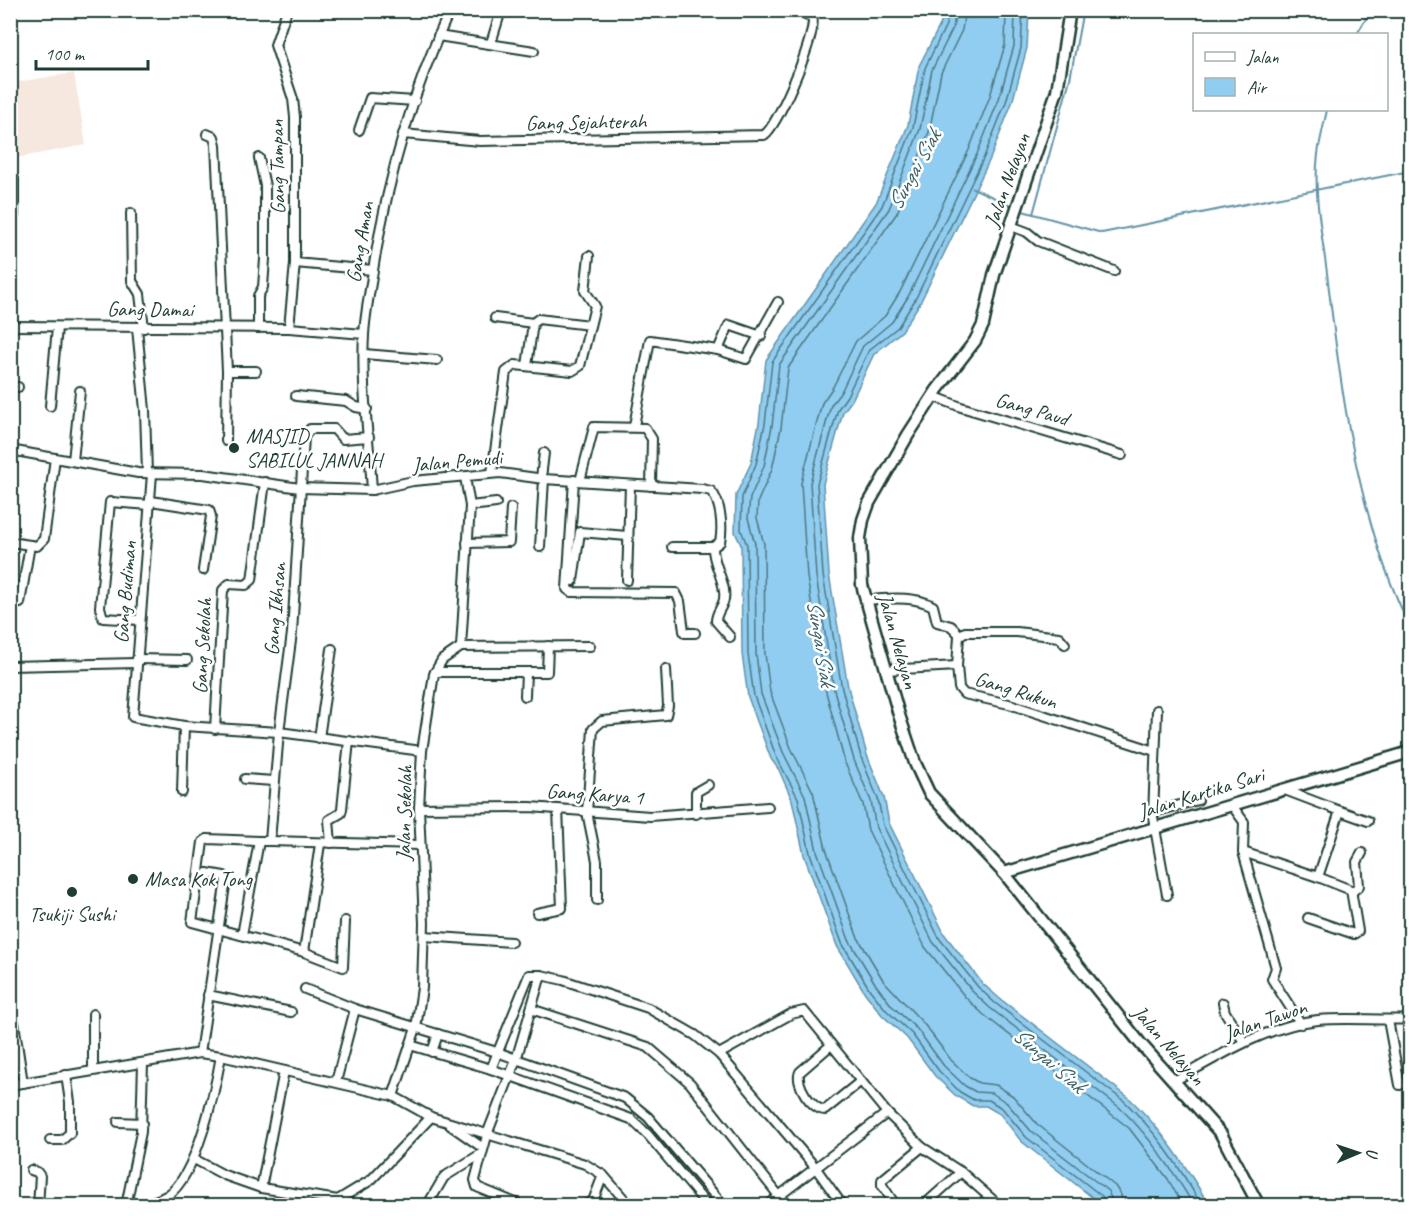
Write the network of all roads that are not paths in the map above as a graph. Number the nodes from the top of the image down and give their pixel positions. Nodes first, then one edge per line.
1 (287, 10) edge
2 (450, 10) edge
3 (792, 10) edge
4 (1070, 10) edge
5 (499, 16) dead end
6 (438, 36) junction
7 (491, 43) junction
8 (534, 51) dead end
9 (415, 101) junction
10 (359, 130) dead end
11 (207, 134) dead end
12 (404, 134) junction
13 (259, 158) dead end
14 (14, 179) dead end
15 (131, 213) dead end
16 (10, 214) edge
17 (1013, 222) junction
18 (589, 256) dead end
19 (295, 263) junction
20 (373, 270) junction
21 (1114, 271) dead end
22 (778, 302) dead end
23 (495, 318) dead end
24 (533, 323) junction
25 (590, 325) junction
26 (10, 326) edge
27 (57, 327) junction
28 (225, 327) junction
29 (141, 328) junction
30 (258, 328) junction
31 (289, 328) junction
32 (364, 334) junction
33 (761, 336) junction
34 (718, 350) junction
35 (364, 354) junction
36 (437, 360) dead end
37 (527, 366) junction
38 (227, 371) junction
39 (255, 371) dead end
40 (80, 392) dead end
41 (296, 396) dead end
42 (933, 396) junction
43 (50, 406) dead end
44 (367, 409) junction
45 (634, 426) junction
46 (369, 437) junction
47 (226, 441) dead end
48 (10, 450) edge
49 (544, 453) dead end
50 (1122, 456) dead end
51 (55, 458) junction
52 (73, 461) junction
53 (150, 473) junction
54 (492, 473) junction
55 (465, 477) junction
56 (543, 478) junction
57 (577, 481) junction
58 (265, 482) junction
59 (630, 485) junction
60 (651, 486) junction
61 (300, 488) junction
62 (372, 490) junction
63 (151, 503) junction
64 (496, 503) dead end
65 (470, 506) junction
66 (511, 508) dead end
67 (627, 536) junction
68 (10, 542) edge
69 (467, 543) junction
70 (30, 545) junction
71 (540, 547) dead end
72 (672, 547) dead end
73 (713, 547) junction
74 (203, 570) dead end
75 (627, 580) dead end
76 (573, 581) dead end
77 (865, 600) junction
78 (10, 605) edge
79 (140, 620) junction
80 (695, 633) dead end
81 (959, 634) junction
82 (730, 637) dead end
83 (1065, 644) dead end
84 (548, 646) junction
85 (590, 646) dead end
86 (461, 647) junction
87 (332, 649) dead end
88 (187, 660) dead end
89 (136, 661) junction
90 (10, 666) edge
91 (957, 666) junction
92 (666, 669) dead end
93 (885, 670) junction
94 (435, 672) junction
95 (526, 672) junction
96 (525, 696) dead end
97 (1157, 710) dead end
98 (132, 713) joint
99 (184, 726) junction
100 (215, 729) junction
101 (279, 732) junction
102 (319, 738) junction
103 (349, 741) junction
104 (422, 751) junction
105 (1155, 751) junction
106 (1410, 752) edge
107 (245, 779) dead end
108 (274, 781) junction
109 (708, 785) dead end
110 (1282, 789) junction
111 (182, 792) dead end
112 (1198, 800) dead end
113 (1231, 804) junction
114 (768, 807) dead end
115 (419, 808) junction
116 (558, 809) junction
117 (1340, 811) junction
118 (587, 812) junction
119 (696, 814) junction
120 (1154, 820) junction
121 (1368, 821) dead end
122 (259, 841) junction
123 (270, 841) junction
124 (331, 843) junction
125 (320, 844) junction
126 (419, 845) junction
127 (1243, 852) junction
128 (1362, 853) dead end
129 (207, 873) dead end
130 (1004, 873) junction
131 (1318, 877) junction
132 (1352, 892) junction
133 (1167, 895) dead end
134 (597, 900) dead end
135 (537, 913) dead end
136 (1308, 918) dead end
137 (345, 921) dead end
138 (218, 930) junction
139 (242, 935) junction
140 (424, 936) junction
141 (511, 942) dead end
142 (304, 952) junction
143 (541, 975) junction
144 (305, 988) dead end
145 (208, 995) junction
146 (1223, 1004) dead end
147 (355, 1009) junction
148 (531, 1009) junction
149 (291, 1012) dead end
150 (93, 1014) dead end
151 (1410, 1019) edge
152 (1388, 1020) junction
153 (14, 1023) dead end
154 (1301, 1024) junction
155 (416, 1028) junction
156 (438, 1034) junction
157 (1244, 1042) junction
158 (410, 1045) junction
159 (831, 1045) junction
160 (432, 1052) junction
161 (497, 1052) junction
162 (200, 1053) junction
163 (718, 1054) junction
164 (221, 1056) junction
165 (516, 1060) junction
166 (143, 1063) junction
167 (491, 1069) junction
168 (93, 1070) junction
169 (284, 1071) junction
170 (66, 1075) junction
171 (510, 1076) junction
172 (861, 1081) junction
173 (1174, 1081) junction
174 (336, 1082) junction
175 (23, 1083) junction
176 (10, 1085) edge
177 (1400, 1085) dead end
178 (393, 1096) junction
179 (638, 1107) junction
180 (887, 1113) junction
181 (431, 1117) junction
182 (631, 1119) junction
183 (444, 1121) junction
184 (118, 1122) dead end
185 (142, 1123) junction
186 (488, 1132) junction
187 (50, 1140) dead end
188 (922, 1146) junction
189 (482, 1151) junction
190 (194, 1159) junction
191 (815, 1167) junction
192 (31, 1170) dead end
193 (961, 1172) junction
194 (603, 1175) junction
195 (261, 1188) junction
196 (780, 1195) junction
197 (994, 1204) edge
198 (38, 1206) edge
199 (126, 1206) edge
200 (137, 1206) edge
201 (370, 1206) edge
202 (377, 1206) edge
203 (427, 1206) edge
204 (523, 1206) edge
205 (582, 1206) edge
206 (630, 1206) edge
207 (708, 1206) edge
208 (724, 1206) edge
209 (766, 1206) edge
210 (788, 1206) edge
211 (843, 1206) edge
212 (896, 1206) edge
213 (923, 1206) edge
214 (1259, 1206) edge

1 - 19 street, Gang Tampan
2 - 6 street, Gang Aman
3 - 12 street, Gang Sejahterah
4 - 17 main road, Jalan Nelayan
5 - 7 street
6 - 7 street
6 - 9 street, Gang Aman
7 - 8 street
9 - 10 street
9 - 12 street, Gang Aman
11 - 28 street
12 - 20 street, Gang Aman
13 - 30 street
14 - 16 street
15 - 29 street, Gang Budiman
17 - 21 street
17 - 42 main road, Jalan Nelayan
18 - 25 street
19 - 20 street
19 - 31 street, Gang Tampan
20 - 32 street, Gang Aman
22 - 33 street
23 - 24 street
24 - 25 street
24 - 37 street
25 - 37 street
26 - 27 street, Gang Damai
27 - 29 street, Gang Damai
27 - 43 street
28 - 29 street, Gang Damai
28 - 30 street, Gang Damai
28 - 38 street
29 - 53 street, Gang Budiman
30 - 31 street, Gang Damai
31 - 32 street, Gang Damai
32 - 35 street, Gang Aman
33 - 34 street
33 - 34 street
34 - 45 street
35 - 36 street
35 - 44 street, Gang Aman
37 - 54 street
38 - 39 street
38 - 47 street
40 - 52 street
41 - 44 street
42 - 50 street, Gang Paud
42 - 77 main road, Jalan Nelayan
44 - 46 street, Gang Aman
45 - 57 street
45 - 60 street
46 - 61 street, Gang Ikhsan
46 - 62 street, Gang Aman
48 - 51 street, Jalan Pemudi
49 - 56 street
51 - 52 street, Jalan Pemudi
51 - 70 street
52 - 53 street, Jalan Pemudi
53 - 58 street, Jalan Pemudi
53 - 63 street, Gang Budiman
54 - 55 street, Jalan Pemudi
54 - 56 street, Jalan Pemudi
55 - 62 street, Jalan Pemudi
55 - 65 street
56 - 57 street, Jalan Pemudi
56 - 71 street
57 - 59 street, Jalan Pemudi
57 - 80 street
58 - 61 street, Jalan Pemudi
58 - 100 street, Gang Sekolah
59 - 60 street, Jalan Pemudi
59 - 67 street
60 - 73 street, Jalan Pemudi
61 - 62 street, Jalan Pemudi
61 - 101 street, Gang Ikhsan
63 - 74 street
63 - 79 street, Gang Budiman
63 - 79 street
64 - 65 street
65 - 69 street
66 - 69 street
67 - 75 street
67 - 76 street
68 - 70 street
69 - 86 street
70 - 78 street
72 - 73 street
73 - 82 street, Jalan Pemudi
77 - 81 street
77 - 93 main road, Jalan Nelayan
79 - 89 street, Gang Budiman
81 - 83 street
81 - 91 street
84 - 85 street
84 - 86 street
84 - 95 street
86 - 94 street
87 - 102 street
88 - 89 street
89 - 90 street
89 - 98 street, Gang Budiman
91 - 93 street, Gang Rukun
91 - 105 street, Gang Rukun
92 - 118 street
93 - 130 main road, Jalan Nelayan
94 - 95 street
94 - 104 street
95 - 96 street
97 - 105 street
98 - 99 street, Jalan Sekolah
99 - 100 street, Jalan Sekolah
99 - 111 street
100 - 101 street, Jalan Sekolah
101 - 102 street, Jalan Sekolah
101 - 108 street, Gang Ikhsan
102 - 103 street, Jalan Sekolah
103 - 104 street, Jalan Sekolah
103 - 124 street
104 - 115 street, Jalan Sekolah
105 - 120 street
106 - 110 main road, Jalan Kartika Sari
107 - 108 street
108 - 123 street, Gang Ikhsan
109 - 119 street
110 - 113 main road, Jalan Kartika Sari
110 - 117 street
112 - 120 street
113 - 120 main road, Jalan Kartika Sari
113 - 127 street
114 - 119 street, Gang Karya 1
115 - 116 street, Gang Karya 1
115 - 126 street, Jalan Sekolah
116 - 118 street, Gang Karya 1
116 - 135 street
117 - 121 street
117 - 131 street
118 - 119 street, Gang Karya 1
118 - 134 street
120 - 130 main road, Jalan Kartika Sari
120 - 133 street
122 - 123 street
122 - 138 street
122 - 139 street
123 - 125 street
124 - 125 street
124 - 126 street
125 - 142 street
126 - 140 street, Jalan Sekolah
127 - 131 street
127 - 154 street
128 - 132 street
129 - 138 street
130 - 173 main road, Jalan Nelayan
131 - 132 street
132 - 136 street
137 - 142 street
138 - 139 street
138 - 145 street
139 - 142 street
140 - 141 street
140 - 155 street, Jalan Sekolah
143 - 148 street
143 - 161 street
143 - 163 street
144 - 147 street
145 - 149 street
145 - 162 street
146 - 157 street
147 - 155 street
147 - 174 street
148 - 165 street
148 - 196 street
150 - 168 street
151 - 152 street, Jalan Tawon
152 - 154 street, Jalan Tawon
152 - 177 street
153 - 175 street
154 - 157 street, Jalan Tawon
155 - 156 street
155 - 158 street, Jalan Sekolah
156 - 160 street
156 - 161 street
157 - 173 street, Jalan Tawon
158 - 160 street
158 - 178 street, Jalan Sekolah
159 - 163 street
159 - 172 street
159 - 172 street
160 - 167 street
161 - 165 street
161 - 167 street
162 - 164 street
162 - 166 street
163 - 191 street
164 - 169 street
164 - 190 street
165 - 171 street
165 - 179 street
166 - 168 street
166 - 185 street
167 - 171 street
168 - 170 street
169 - 174 street
169 - 195 street
170 - 175 street
170 - 187 street
171 - 182 street
171 - 186 street
172 - 180 street
173 - 214 main road, Jalan Nelayan
174 - 178 street
175 - 176 street
178 - 181 street
179 - 182 street
179 - 208 street
180 - 188 street
180 - 191 street
181 - 183 street
181 - 195 street
182 - 207 street
183 - 186 street
183 - 189 street
184 - 185 street
185 - 199 street
186 - 189 street
186 - 194 street
188 - 193 street
188 - 212 street
189 - 203 street
189 - 204 street
190 - 195 street
190 - 200 street
191 - 196 street
191 - 211 street
192 - 198 street
193 - 197 street
193 - 213 street
194 - 205 street
194 - 206 street
196 - 209 street
196 - 210 street
201 - 202 street

